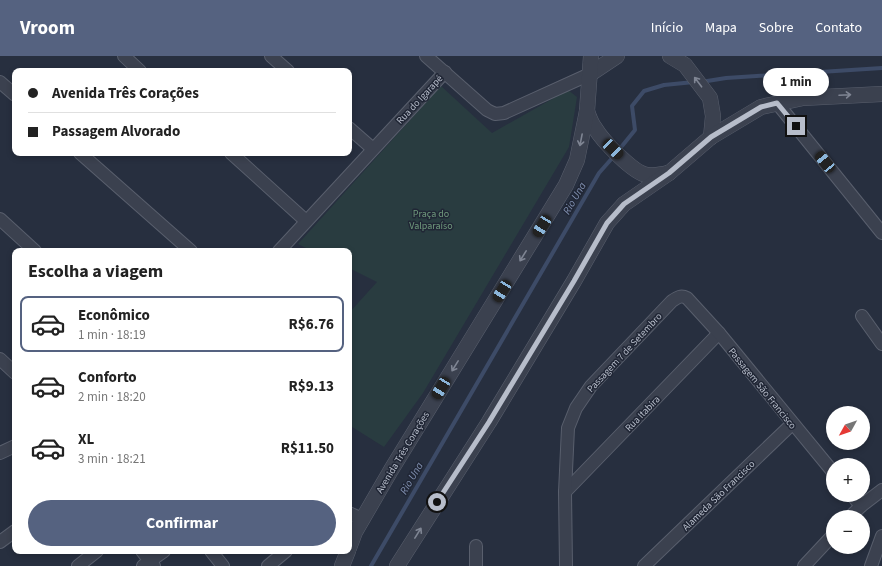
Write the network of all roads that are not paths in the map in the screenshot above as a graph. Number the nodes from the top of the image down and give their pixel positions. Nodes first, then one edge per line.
1 (124, 56) edge
2 (271, 56) edge
3 (426, 56) edge
4 (591, 56) edge
5 (617, 56) edge
6 (670, 56) edge
7 (137, 68) edge
8 (285, 68) edge
9 (445, 72) junction
10 (590, 74) junction
11 (0, 82) edge
12 (12, 92) edge
13 (882, 94) edge
14 (777, 103) junction
15 (586, 111) junction
16 (352, 131) edge
17 (711, 137) junction
18 (372, 149) junction
19 (83, 156) edge
20 (233, 156) edge
21 (669, 173) junction
22 (0, 219) edge
23 (306, 222) junction
24 (882, 233) edge
25 (33, 248) edge
26 (188, 248) edge
27 (283, 248) edge
28 (693, 304) joint
29 (862, 316) dead end
30 (719, 333) junction
31 (882, 344) edge
32 (0, 359) edge
33 (12, 370) edge
34 (792, 424) junction
35 (12, 447) edge
36 (0, 453) edge
37 (826, 464) edge
38 (882, 490) edge
39 (565, 492) junction
40 (858, 502) edge
41 (861, 506) junction
42 (857, 510) edge
43 (356, 516) edge
44 (12, 533) edge
45 (882, 536) edge
46 (352, 540) edge
47 (0, 542) edge
48 (826, 542) edge
49 (476, 546) dead end
50 (93, 554) edge
51 (144, 554) edge
52 (161, 554) edge
53 (213, 554) edge
54 (282, 554) edge
55 (347, 554) edge
56 (149, 564) edge
57 (78, 566) edge
58 (223, 566) edge
59 (268, 566) edge
60 (342, 566) edge
61 (397, 566) edge
62 (476, 566) edge
63 (566, 566) edge
64 (644, 566) edge
65 (804, 566) edge
66 (871, 566) edge

1 - 7 street
2 - 8 street
3 - 9 street
4 - 10 street, Avenida Três Corações
5 - 10 street
17 -> 6 street
9 - 10 street, Rua do Igarapé
9 - 18 street, Rua do Igarapé
10 - 15 street, Avenida Três Corações
11 - 12 street
14 -> 13 street
14 - 17 street
14 - 24 street
15 - 21 street
15 -> 43 street, Avenida Três Corações
16 - 18 street
17 - 21 street
18 - 23 street, Rua do Igarapé
19 - 26 street
20 - 23 street
61 -> 21 street
22 - 25 street
23 - 27 street, Rua do Igarapé
28 - 30 street, Passagem São Francisco
28 - 39 street, Passagem 7 de Setembro
29 - 31 street
30 - 34 street, Passagem São Francisco
30 - 39 street, Rua Itabira
32 - 33 street
34 - 37 street, Passagem São Francisco
34 - 64 street, Alameda São Francisco
35 - 36 street
38 - 41 street
39 - 63 street
40 - 41 street
41 - 42 street
43 - 46 street, Avenida Três Corações
44 - 47 street
45 - 66 street
48 - 65 street
49 - 62 street
50 - 57 street
51 - 56 street
52 - 56 street
53 - 58 street
54 - 59 street
55 - 60 street

